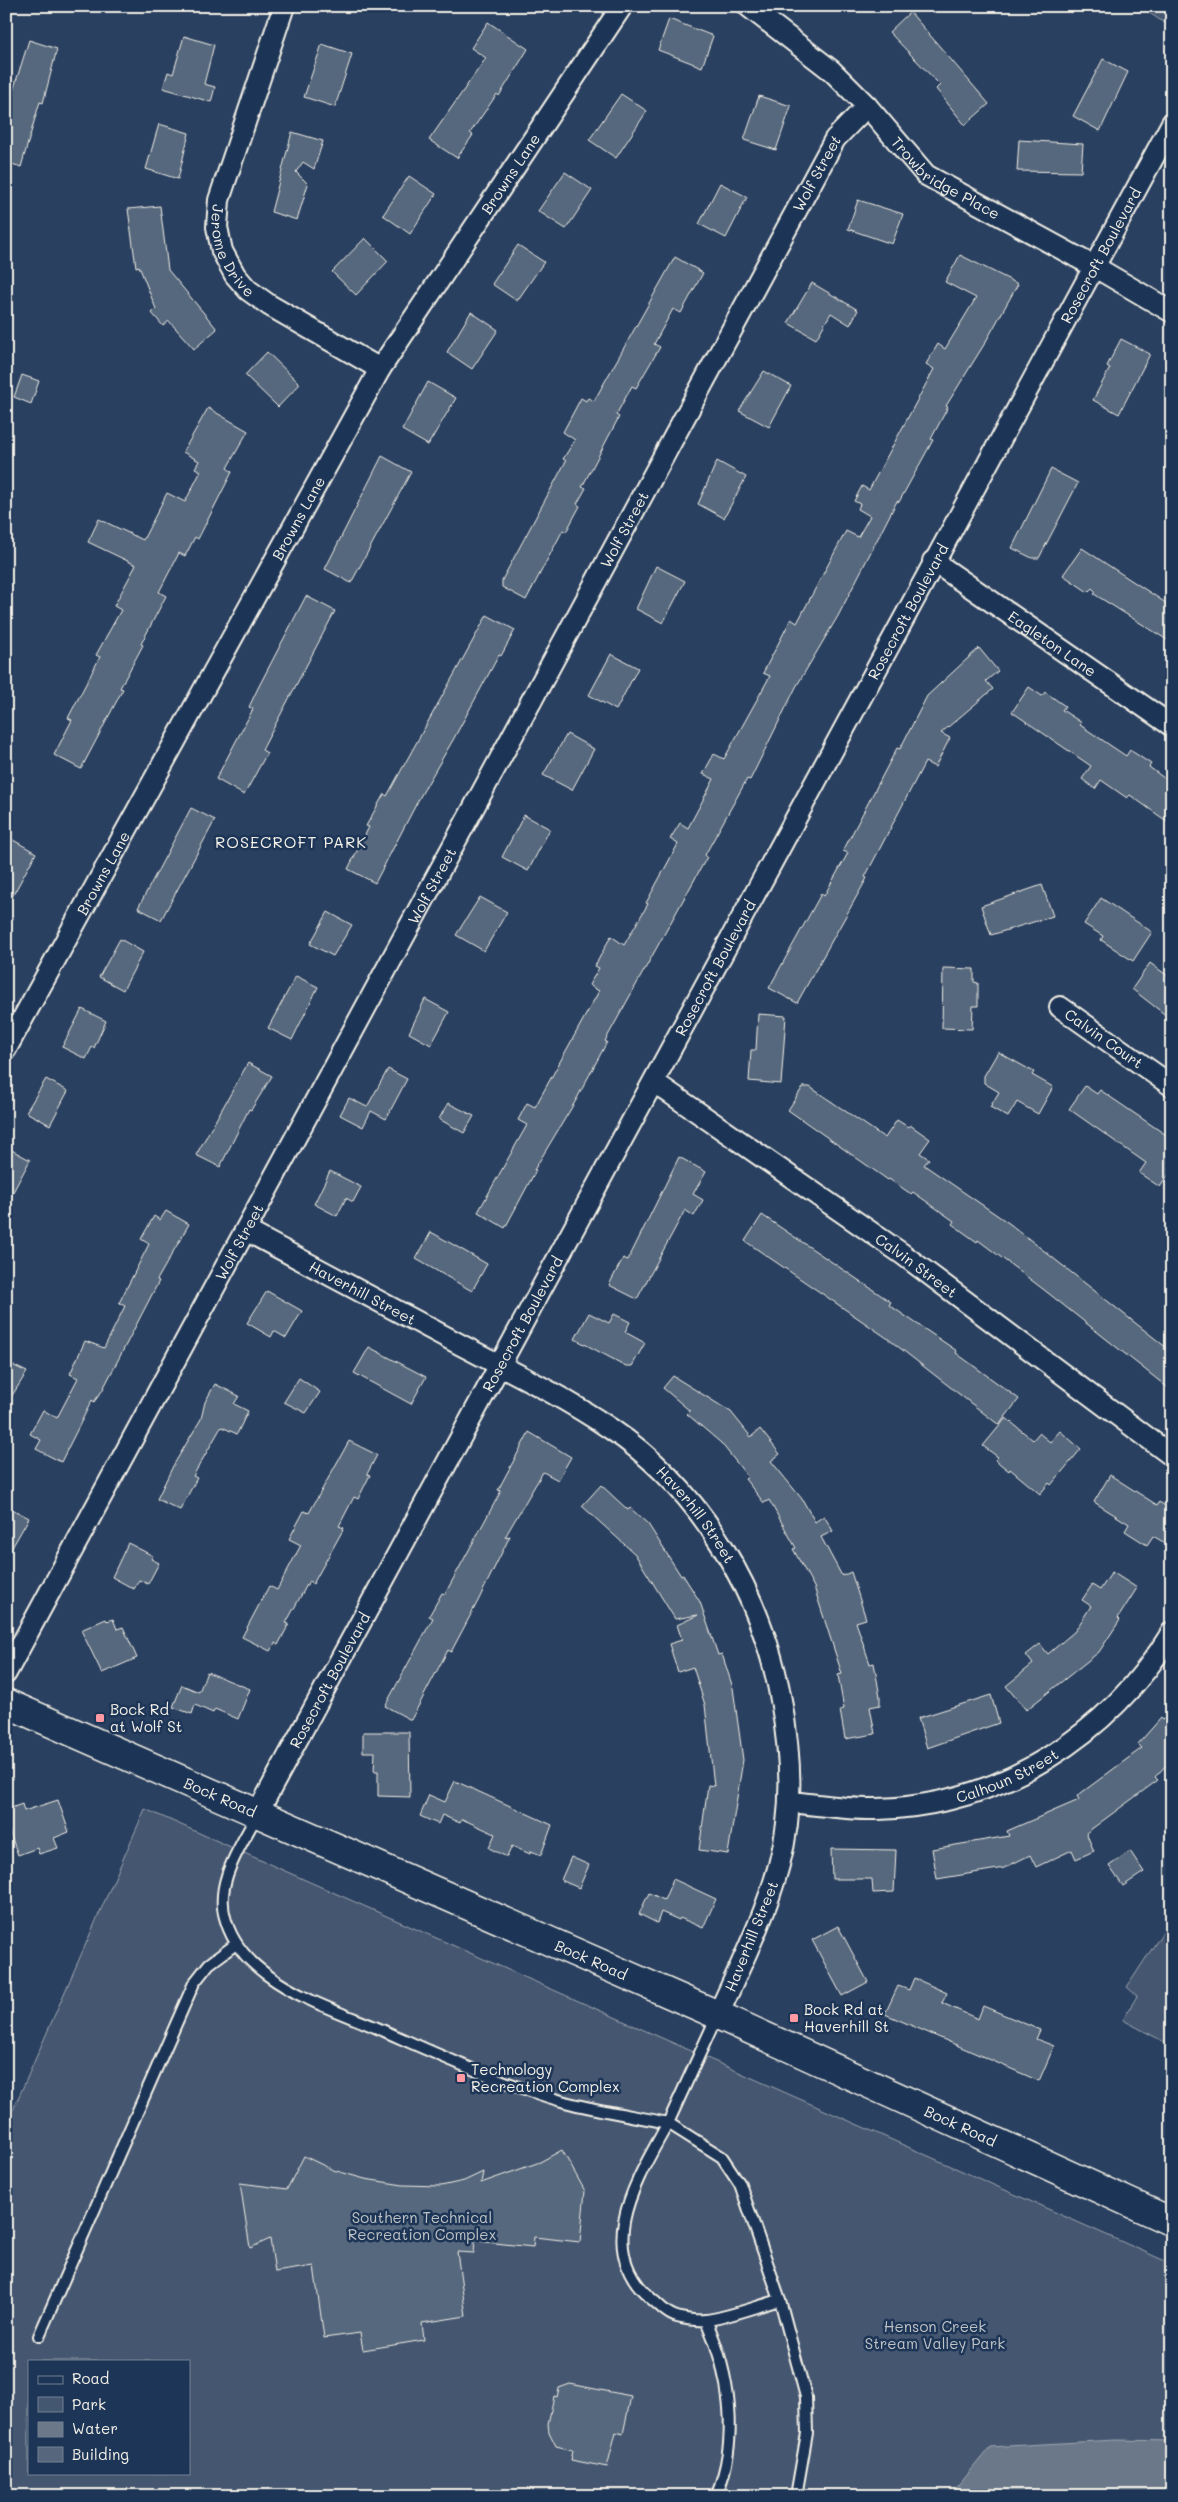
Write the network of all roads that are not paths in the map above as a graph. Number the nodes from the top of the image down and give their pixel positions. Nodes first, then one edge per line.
1 (284, 6) edge
2 (622, 6) edge
3 (748, 6) edge
4 (867, 106) junction
5 (1172, 123) edge
6 (1095, 267) junction
7 (1172, 312) edge
8 (380, 369) junction
9 (933, 561) junction
10 (1172, 726) edge
11 (1060, 1007) dead end
12 (13, 1019) edge
13 (6, 1049) edge
14 (654, 1082) junction
15 (1172, 1086) edge
16 (247, 1231) junction
17 (499, 1365) junction
18 (1172, 1456) edge
19 (1172, 1632) edge
20 (6, 1673) edge
21 (6, 1703) edge
22 (791, 1802) junction
23 (258, 1812) junction
24 (236, 1944) junction
25 (718, 2015) junction
26 (668, 2123) junction
27 (1172, 2222) edge
28 (780, 2300) junction
29 (706, 2320) junction
30 (39, 2336) dead end
31 (716, 2496) edge
32 (796, 2496) edge

1 - 8 street, Jerome Drive
2 - 8 street, Browns Lane
3 - 4 street, Trowbridge Place
4 - 6 street, Trowbridge Place
4 - 16 street, Wolf Street
5 - 6 street, Rosecroft Boulevard
6 - 7 street, Trowbridge Place
6 - 9 street, Rosecroft Boulevard
8 - 12 street, Browns Lane
9 - 10 street, Eagleton Lane
9 - 14 street, Rosecroft Boulevard
11 - 15 street, Calvin Court
12 - 13 street, Browns Lane
14 - 17 street, Rosecroft Boulevard
14 - 18 street, Calvin Street
16 - 17 street, Haverhill Street
16 - 20 street, Wolf Street
17 - 22 street, Haverhill Street
17 - 23 street, Rosecroft Boulevard
19 - 22 street, Calhoun Street
21 - 23 main road, Bock Road
22 - 25 street, Haverhill Street
23 - 24 lane
23 - 25 main road, Bock Road
24 - 26 lane
24 - 30 lane
25 - 26 lane
25 - 27 main road, Bock Road
26 - 28 lane
26 - 29 lane
28 - 29 lane
28 - 32 lane
29 - 31 lane

